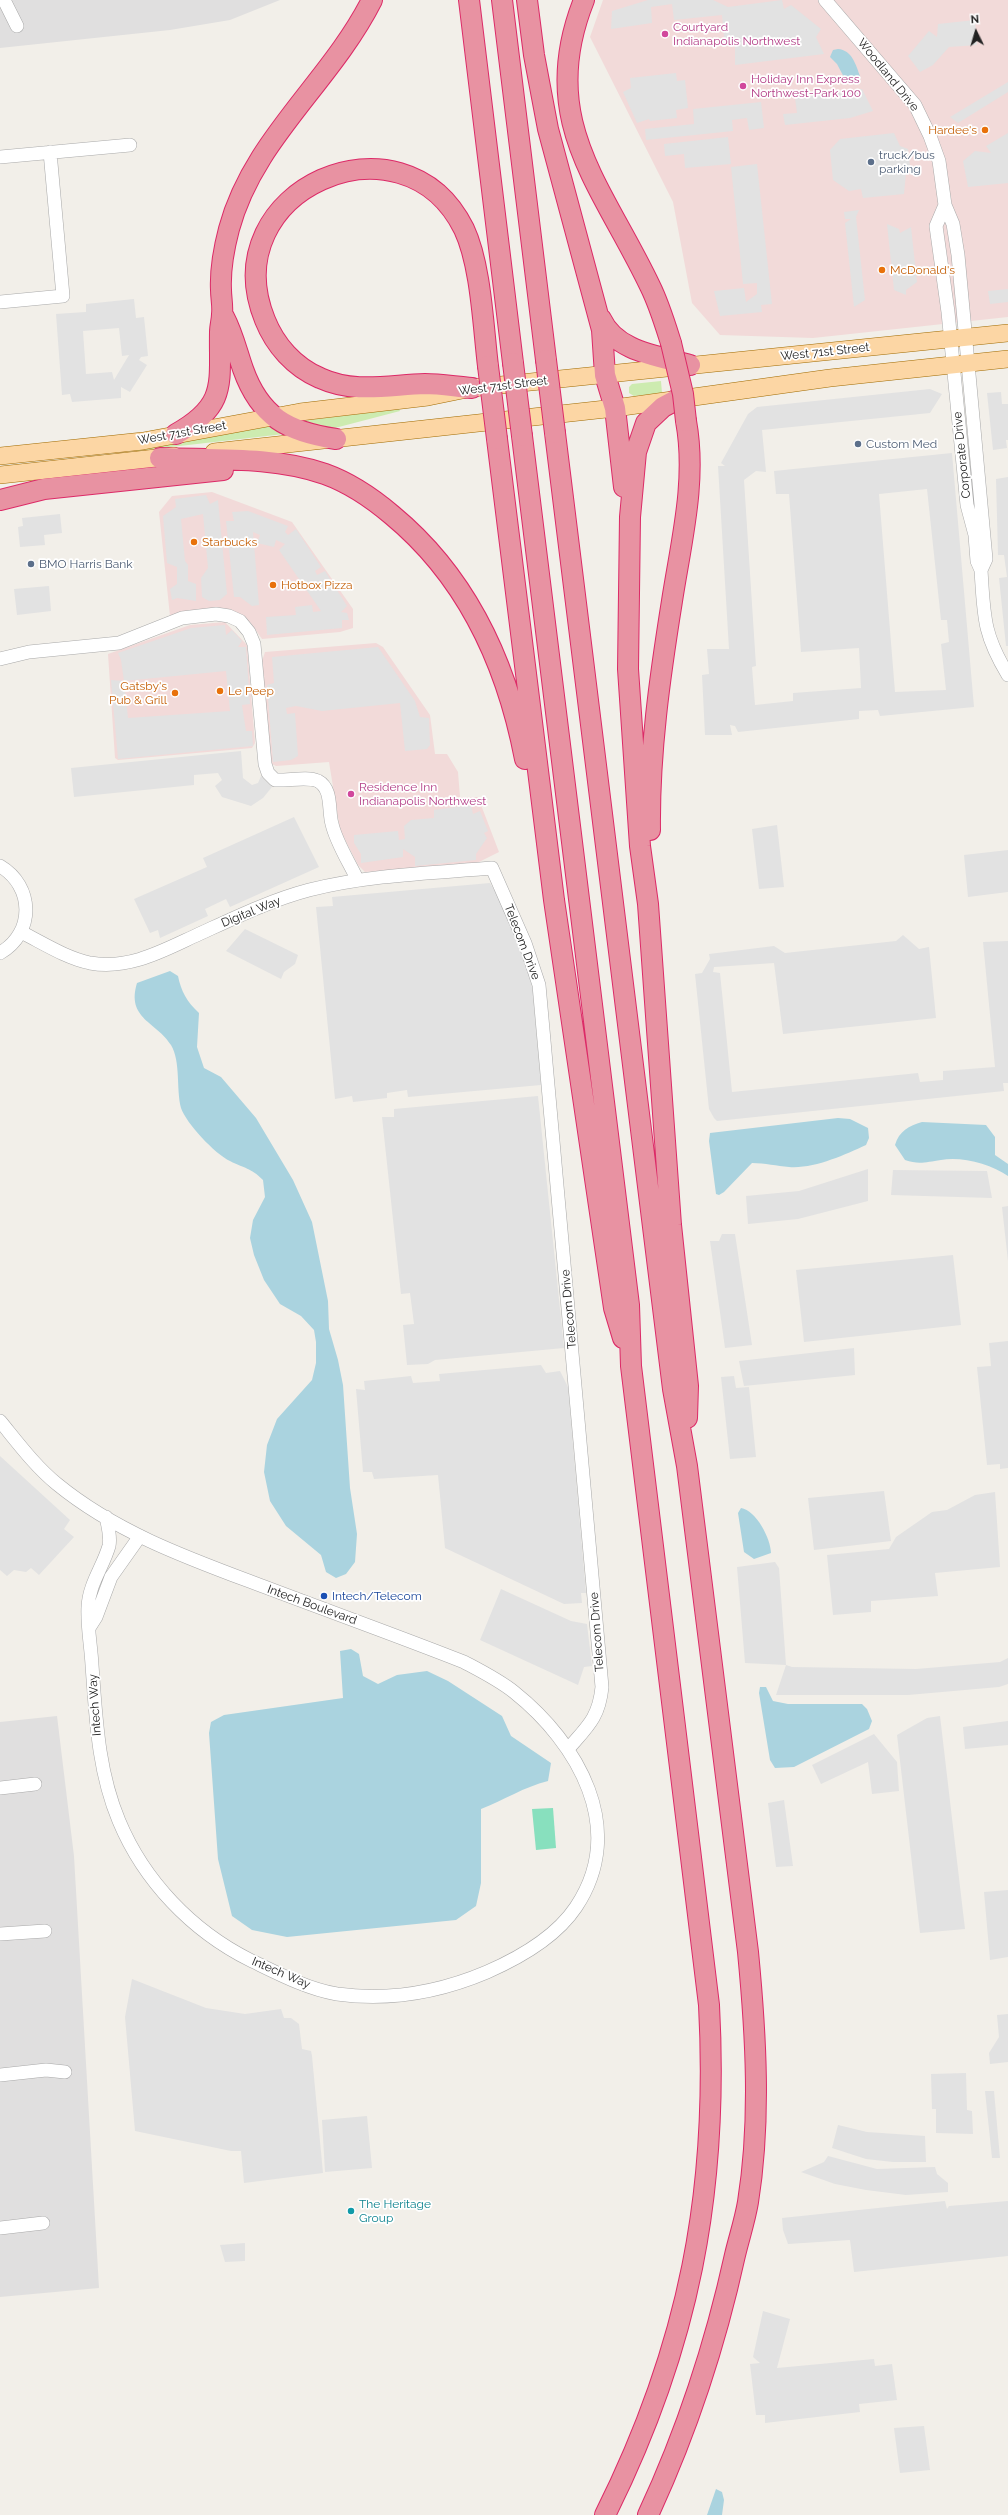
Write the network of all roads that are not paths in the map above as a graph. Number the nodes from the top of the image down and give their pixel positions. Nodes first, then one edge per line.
1 (4, 0) edge
2 (372, 0) edge
3 (469, 0) edge
4 (502, 0) edge
5 (527, 0) edge
6 (584, 0) edge
7 (825, 0) edge
8 (17, 26) dead end
9 (130, 145) dead end
10 (50, 152) junction
11 (0, 157) edge
12 (945, 205) junction
13 (0, 302) edge
14 (598, 313) junction
15 (222, 314) junction
16 (1008, 333) edge
17 (958, 338) junction
18 (1008, 349) edge
19 (1008, 359) edge
20 (963, 362) junction
21 (690, 365) junction
22 (605, 375) junction
23 (472, 388) junction
24 (678, 399) junction
25 (615, 408) junction
26 (274, 417) junction
27 (176, 434) junction
28 (336, 438) junction
29 (0, 456) edge
30 (160, 458) junction
31 (0, 475) edge
32 (0, 500) edge
33 (378, 504) junction
34 (630, 517) junction
35 (0, 659) edge
36 (1008, 675) edge
37 (0, 866) edge
38 (492, 868) joint
39 (357, 880) junction
40 (554, 900) junction
41 (648, 904) junction
42 (21, 932) junction
43 (0, 953) edge
44 (631, 1366) junction
45 (0, 1421) edge
46 (687, 1466) junction
47 (106, 1517) junction
48 (140, 1536) junction
49 (89, 1628) junction
50 (568, 1749) junction
51 (35, 1784) dead end
52 (0, 1788) edge
53 (596, 1812) joint
54 (45, 1931) dead end
55 (0, 1934) edge
56 (65, 2072) dead end
57 (0, 2075) edge
58 (43, 2223) dead end
59 (0, 2228) edge
60 (605, 2515) edge
61 (648, 2515) edge

1 - 8 street
2 - 15 highway
3 - 44 highway, bridge
4 - 46 highway, bridge
5 - 14 highway
6 - 41 highway, bridge
7 - 12 street, Woodland Drive
9 - 10 street
10 - 11 street
10 - 13 street
12 - 17 street, Woodland Drive
12 - 17 street, Woodland Drive
14 - 21 highway
14 - 22 highway
15 - 26 highway
15 - 27 highway
16 - 17 main road, West 71st Street
17 - 20 street, Woodland Drive
17 - 21 main road, West 71st Street
18 - 20 main road
19 - 20 main road, West 71st Street
20 - 24 main road, West 71st Street
20 - 36 street, Corporate Drive
21 - 22 main road, West 71st Street
22 - 23 main road, West 71st Street
22 - 25 highway
23 - 26 main road, West 71st Street
23 - 40 highway, bridge
24 - 25 main road, West 71st Street
24 - 34 highway
25 - 28 main road, West 71st Street
25 - 34 highway
26 - 27 main road, West 71st Street
26 - 28 highway
27 - 29 main road, West 71st Street
28 - 30 main road, West 71st Street
30 - 31 main road, West 71st Street
30 - 33 highway
32 - 33 highway
33 - 40 highway
34 - 41 highway
35 - 39 street
37 - 42 street
38 - 39 street, Digital Way
38 - 50 street, Telecom Drive
39 - 42 street, Digital Way
40 - 44 highway
41 - 46 highway
42 - 43 street
44 - 60 highway
45 - 47 street, Intech Boulevard
46 - 61 highway
47 - 48 street, Intech Boulevard
47 - 49 street, Intech Way
48 - 49 street
48 - 50 street, Intech Boulevard
49 - 53 street, Intech Way
50 - 53 street, Intech Boulevard
51 - 52 street
54 - 55 street
56 - 57 street
58 - 59 street

